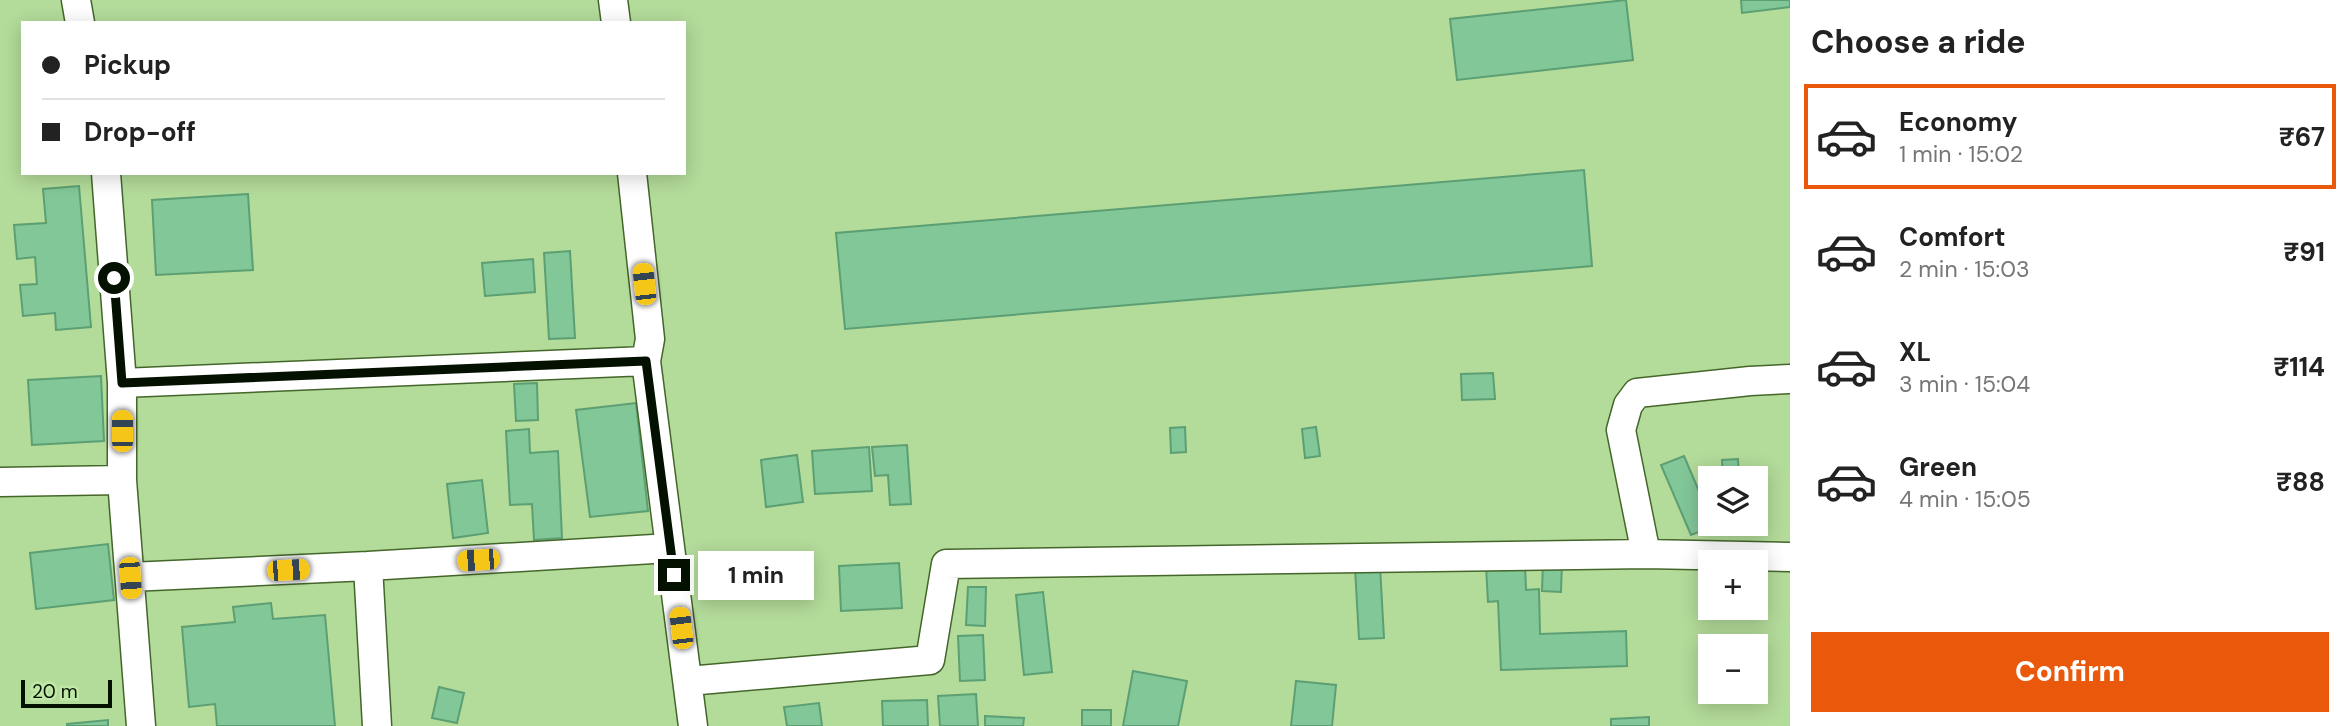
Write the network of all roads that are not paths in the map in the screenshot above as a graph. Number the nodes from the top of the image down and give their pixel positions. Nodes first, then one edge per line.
1 (76, 0) edge
2 (613, 0) edge
3 (80, 21) edge
4 (616, 21) edge
5 (106, 175) edge
6 (632, 175) edge
7 (646, 361) junction
8 (1790, 379) edge
9 (122, 383) junction
10 (122, 480) junction
11 (0, 482) edge
12 (670, 548) junction
13 (1646, 554) junction
14 (1790, 557) edge
15 (368, 566) junction
16 (130, 578) junction
17 (688, 681) junction
18 (141, 726) edge
19 (377, 726) edge
20 (693, 726) edge

1 - 3 street
2 - 4 street
5 - 9 street
6 - 7 street
7 - 9 street
7 - 12 street
8 - 13 street
9 - 10 street
10 - 11 street
10 - 16 street
12 - 15 street
12 - 17 street
13 - 14 street
13 - 17 street
15 - 16 street
15 - 19 street
16 - 18 street
17 - 20 street

